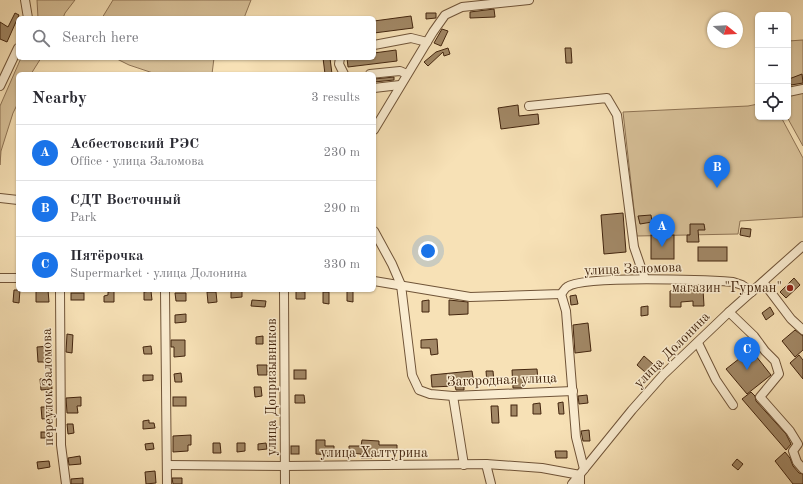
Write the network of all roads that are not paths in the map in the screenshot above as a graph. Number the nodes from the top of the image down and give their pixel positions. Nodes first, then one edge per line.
1 (25, 0) edge
2 (529, 0) edge
3 (28, 16) edge
4 (427, 42) junction
5 (376, 45) edge
6 (16, 52) edge
7 (340, 60) edge
8 (343, 72) edge
9 (376, 73) edge
10 (407, 74) junction
11 (400, 85) junction
12 (0, 86) edge
13 (376, 88) edge
14 (803, 89) edge
15 (791, 91) edge
16 (530, 106) dead end
17 (376, 127) edge
18 (0, 198) edge
19 (16, 200) edge
20 (376, 235) edge
21 (802, 249) edge
22 (0, 278) edge
23 (16, 278) edge
24 (645, 279) junction
25 (376, 281) edge
26 (763, 282) junction
27 (402, 285) junction
28 (60, 292) edge
29 (165, 292) edge
30 (284, 292) edge
31 (752, 292) junction
32 (561, 294) junction
33 (729, 312) junction
34 (803, 330) edge
35 (698, 343) junction
36 (573, 391) junction
37 (453, 396) junction
38 (733, 405) dead end
39 (486, 464) junction
40 (167, 465) junction
41 (464, 465) junction
42 (285, 466) junction
43 (803, 469) edge
44 (582, 472) junction
45 (66, 484) edge
46 (167, 484) edge
47 (284, 484) edge
48 (491, 484) edge
49 (572, 484) edge
50 (580, 484) edge

1 - 3 street
2 - 4 street
4 - 5 street
4 - 10 street
6 - 12 street
7 - 8 street
9 - 10 street
10 - 11 street
11 - 13 street
11 - 17 street
14 - 15 street
16 - 24 street
18 - 19 street
20 - 27 street
21 - 26 street, улица Долонина
22 - 23 street
24 - 31 street, улица Заломова
24 - 32 street, улица Заломова
25 - 27 street, улица Заломова
26 - 31 street, улица Долонина
26 - 34 street
27 - 32 street, улица Заломова
27 - 37 street, Загородная улица
28 - 45 street, переулок Заломова
29 - 40 street
30 - 42 street, улица Допризывников
31 - 33 street, улица Долонина
32 - 36 street
33 - 35 street, улица Долонина
33 - 43 street
35 - 38 street
35 - 44 street, улица Долонина
36 - 37 street, Загородная улица
36 - 44 street
37 - 41 street
39 - 41 street, улица Халтурина
39 - 44 street, улица Халтурина
39 - 48 street
40 - 42 street, улица Халтурина
40 - 46 street
41 - 42 street, улица Халтурина
42 - 47 street, улица Допризывников
44 - 49 street, улица Долонина
44 - 50 street

